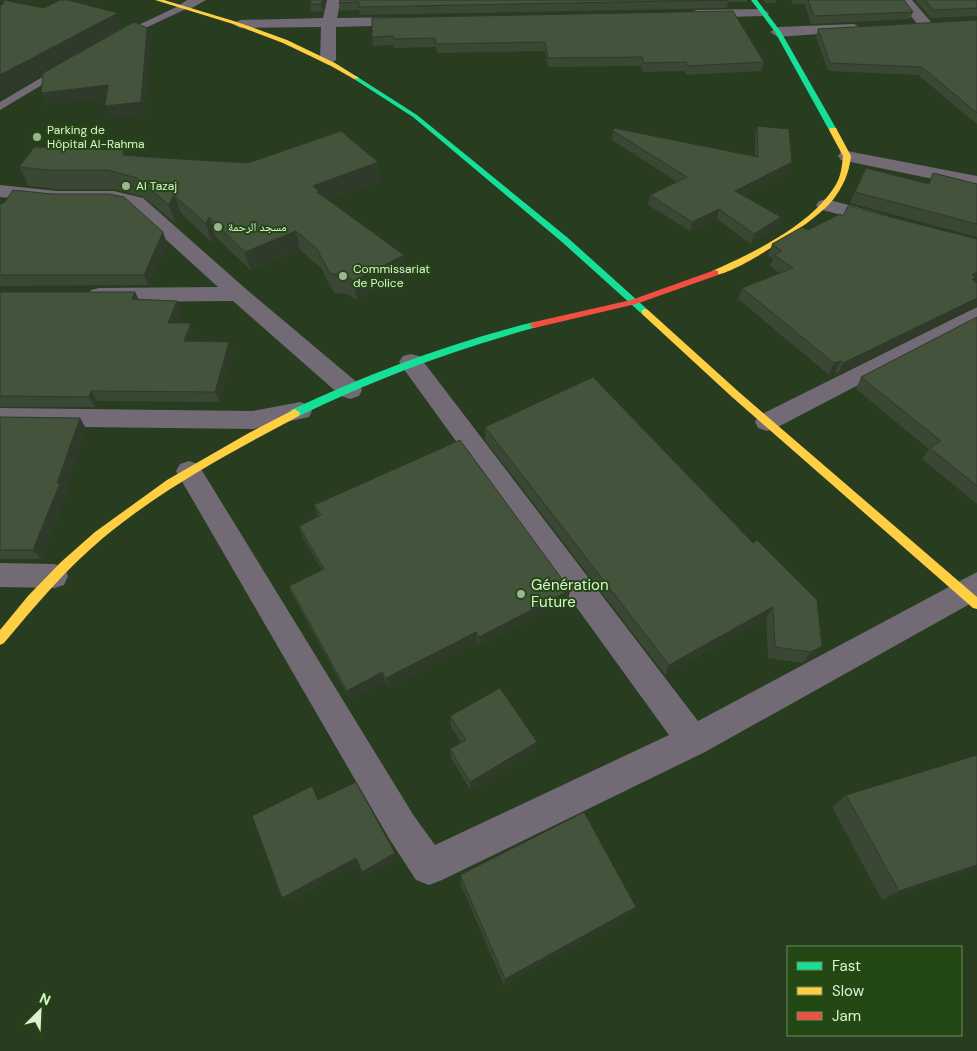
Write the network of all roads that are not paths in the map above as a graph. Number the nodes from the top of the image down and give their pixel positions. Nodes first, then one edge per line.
1 (158, 0) edge
2 (199, 0) edge
3 (334, 0) edge
4 (904, 0) edge
5 (185, 6) junction
6 (758, 6) edge
7 (683, 14) edge
8 (428, 20) edge
9 (329, 22) junction
10 (240, 24) junction
11 (943, 24) edge
12 (926, 25) junction
13 (906, 26) edge
14 (867, 27) edge
15 (778, 32) junction
16 (113, 40) edge
17 (328, 60) junction
18 (76, 61) edge
19 (0, 107) edge
20 (847, 156) junction
21 (977, 182) edge
22 (0, 191) edge
23 (826, 205) junction
24 (902, 225) edge
25 (238, 294) junction
26 (79, 295) edge
27 (632, 302) junction
28 (977, 314) edge
29 (411, 362) junction
30 (350, 390) junction
31 (300, 411) junction
32 (0, 417) edge
33 (766, 422) junction
34 (189, 471) junction
35 (0, 575) edge
36 (54, 576) junction
37 (973, 594) edge
38 (0, 639) edge
39 (694, 741) junction

1 - 5 street
2 - 5 street
3 - 9 street
4 - 12 street
5 - 10 street
5 - 16 lane
6 - 7 street
6 - 15 street
8 - 9 street
9 - 10 street
9 - 17 street
10 - 17 street
11 - 12 street
12 - 13 street
14 - 15 street
15 - 20 street
17 - 27 street
18 - 19 lane
20 - 21 street
20 - 23 street
22 - 25 street
23 - 24 street
23 - 27 street
25 - 26 street
25 - 30 street
27 - 29 street
27 - 33 street
28 - 33 street
29 - 30 street
29 - 39 street
30 - 31 street
31 - 32 street
31 - 34 street
33 - 37 street
34 - 36 street
34 - 39 street
35 - 36 street
36 - 38 street
37 - 39 street

